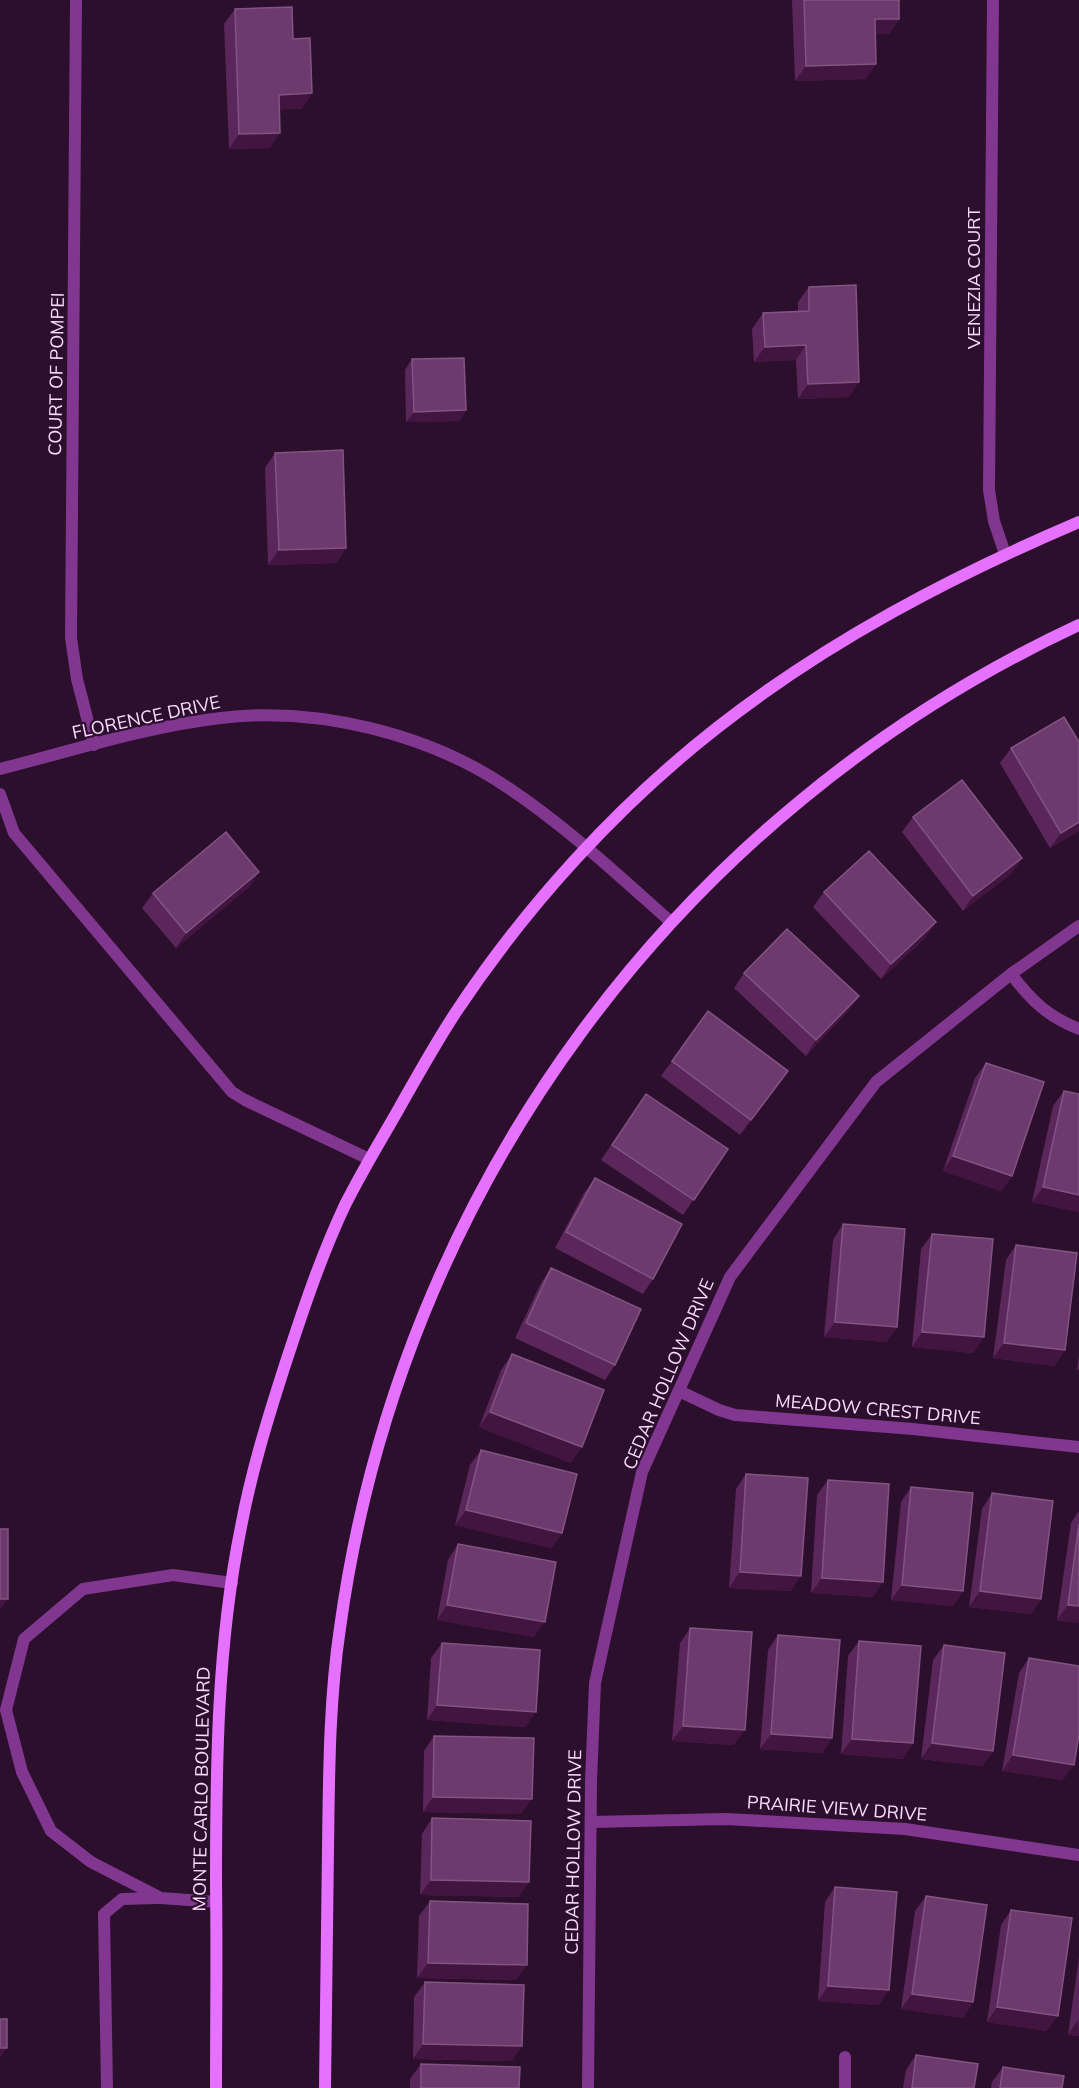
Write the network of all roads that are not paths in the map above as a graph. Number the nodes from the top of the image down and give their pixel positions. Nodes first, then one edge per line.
1 (76, 0) edge
2 (993, 0) edge
3 (1079, 522) edge
4 (1005, 554) junction
5 (1079, 625) edge
6 (94, 745) junction
7 (0, 769) edge
8 (0, 794) edge
9 (587, 847) junction
10 (671, 922) junction
11 (1079, 926) edge
12 (1011, 974) junction
13 (1079, 1029) edge
14 (369, 1159) junction
15 (679, 1391) junction
16 (1079, 1447) edge
17 (232, 1583) junction
18 (591, 1822) junction
19 (1079, 1855) edge
20 (160, 1898) junction
21 (216, 1902) junction
22 (845, 2057) dead end
23 (107, 2088) edge
24 (216, 2088) edge
25 (325, 2088) edge
26 (588, 2088) edge
27 (845, 2088) edge

1 - 6 street, COURT OF POMPEI
2 - 4 street, VENEZIA COURT
3 - 4 main road, MONTE CARLO BOULEVARD
4 - 9 main road, MONTE CARLO BOULEVARD
5 - 10 main road
6 - 7 street, FLORENCE DRIVE
6 - 9 street, FLORENCE DRIVE
8 - 14 street
9 - 10 street, FLORENCE DRIVE
9 - 14 main road, MONTE CARLO BOULEVARD
10 - 25 main road
11 - 12 street, CEDAR HOLLOW DRIVE
12 - 13 street
12 - 15 street, CEDAR HOLLOW DRIVE
14 - 17 main road, MONTE CARLO BOULEVARD
15 - 16 street, MEADOW CREST DRIVE
15 - 18 street, CEDAR HOLLOW DRIVE
17 - 20 street
17 - 21 main road, MONTE CARLO BOULEVARD
18 - 19 street, PRAIRIE VIEW DRIVE
18 - 26 street, CEDAR HOLLOW DRIVE
20 - 21 street
20 - 23 street
21 - 24 main road, MONTE CARLO BOULEVARD
22 - 27 street

